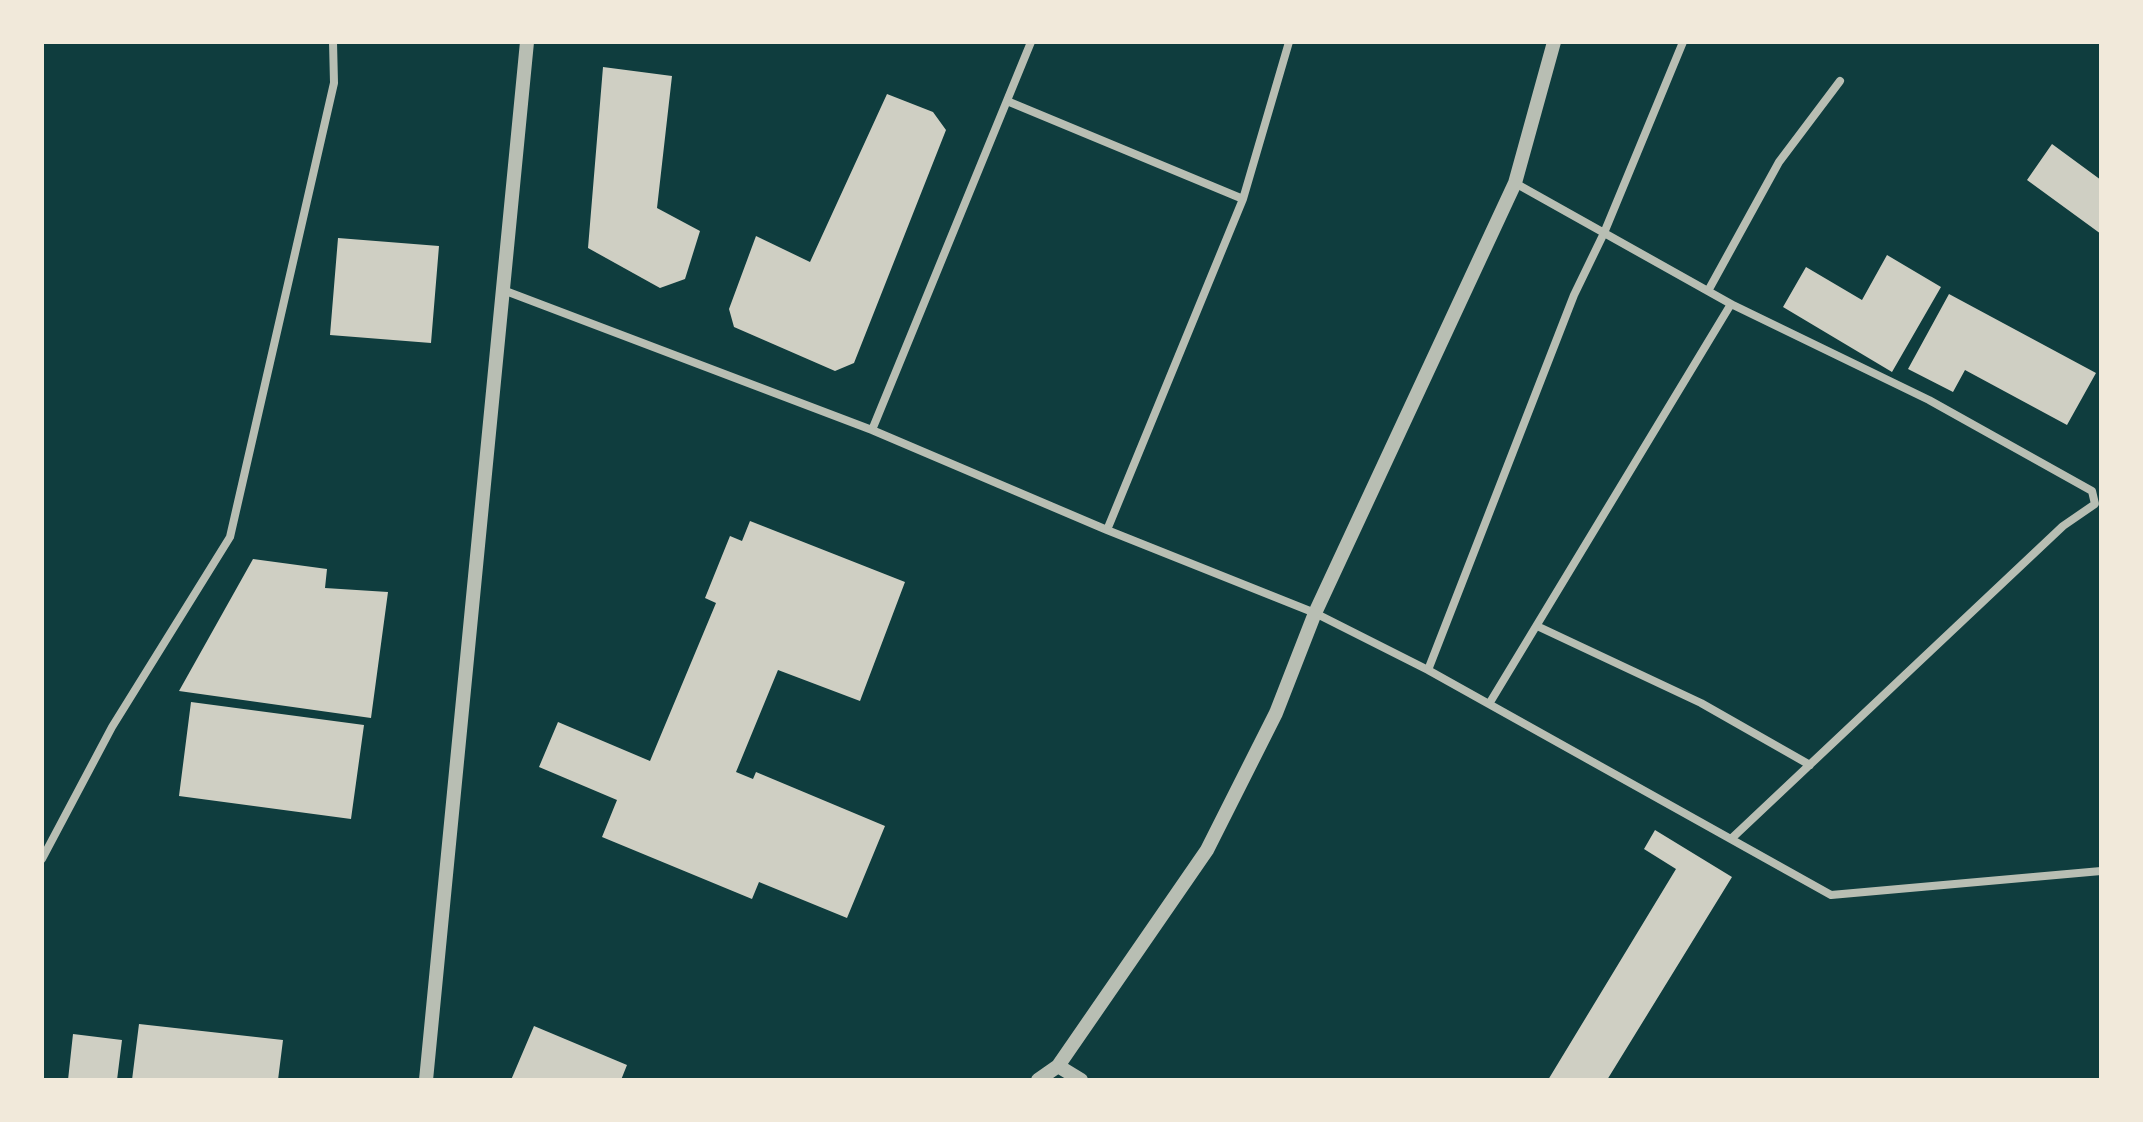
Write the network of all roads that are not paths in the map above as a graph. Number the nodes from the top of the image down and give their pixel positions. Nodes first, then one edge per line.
1 (333, 42) edge
2 (527, 42) edge
3 (1031, 42) edge
4 (1289, 42) edge
5 (1554, 42) edge
6 (1683, 42) edge
7 (1840, 81) dead end
8 (1007, 101) junction
9 (1515, 183) junction
10 (1243, 199) junction
11 (1604, 233) junction
12 (503, 290) junction
13 (1708, 291) junction
14 (1731, 304) junction
15 (872, 430) junction
16 (1107, 530) junction
17 (1315, 613) junction
18 (1537, 626) junction
19 (1428, 670) junction
20 (1489, 704) junction
21 (1810, 765) junction
22 (1731, 839) junction
23 (42, 859) edge
24 (2101, 871) edge
25 (1058, 1066) junction
26 (426, 1080) edge
27 (1038, 1080) edge
28 (1081, 1080) edge

1 - 23 street
2 - 12 street
3 - 8 street
4 - 10 street
5 - 9 street
6 - 11 street
7 - 13 street
8 - 10 street
8 - 15 street
9 - 11 street
9 - 17 street
10 - 16 street
11 - 13 street
11 - 19 street
12 - 15 street
12 - 26 street
13 - 14 street
14 - 18 street
14 - 21 street
15 - 16 street
16 - 17 street
17 - 19 street
17 - 25 street
18 - 20 street
18 - 21 street
19 - 20 street
20 - 22 street
21 - 22 street
22 - 24 street
25 - 27 street
25 - 28 street

